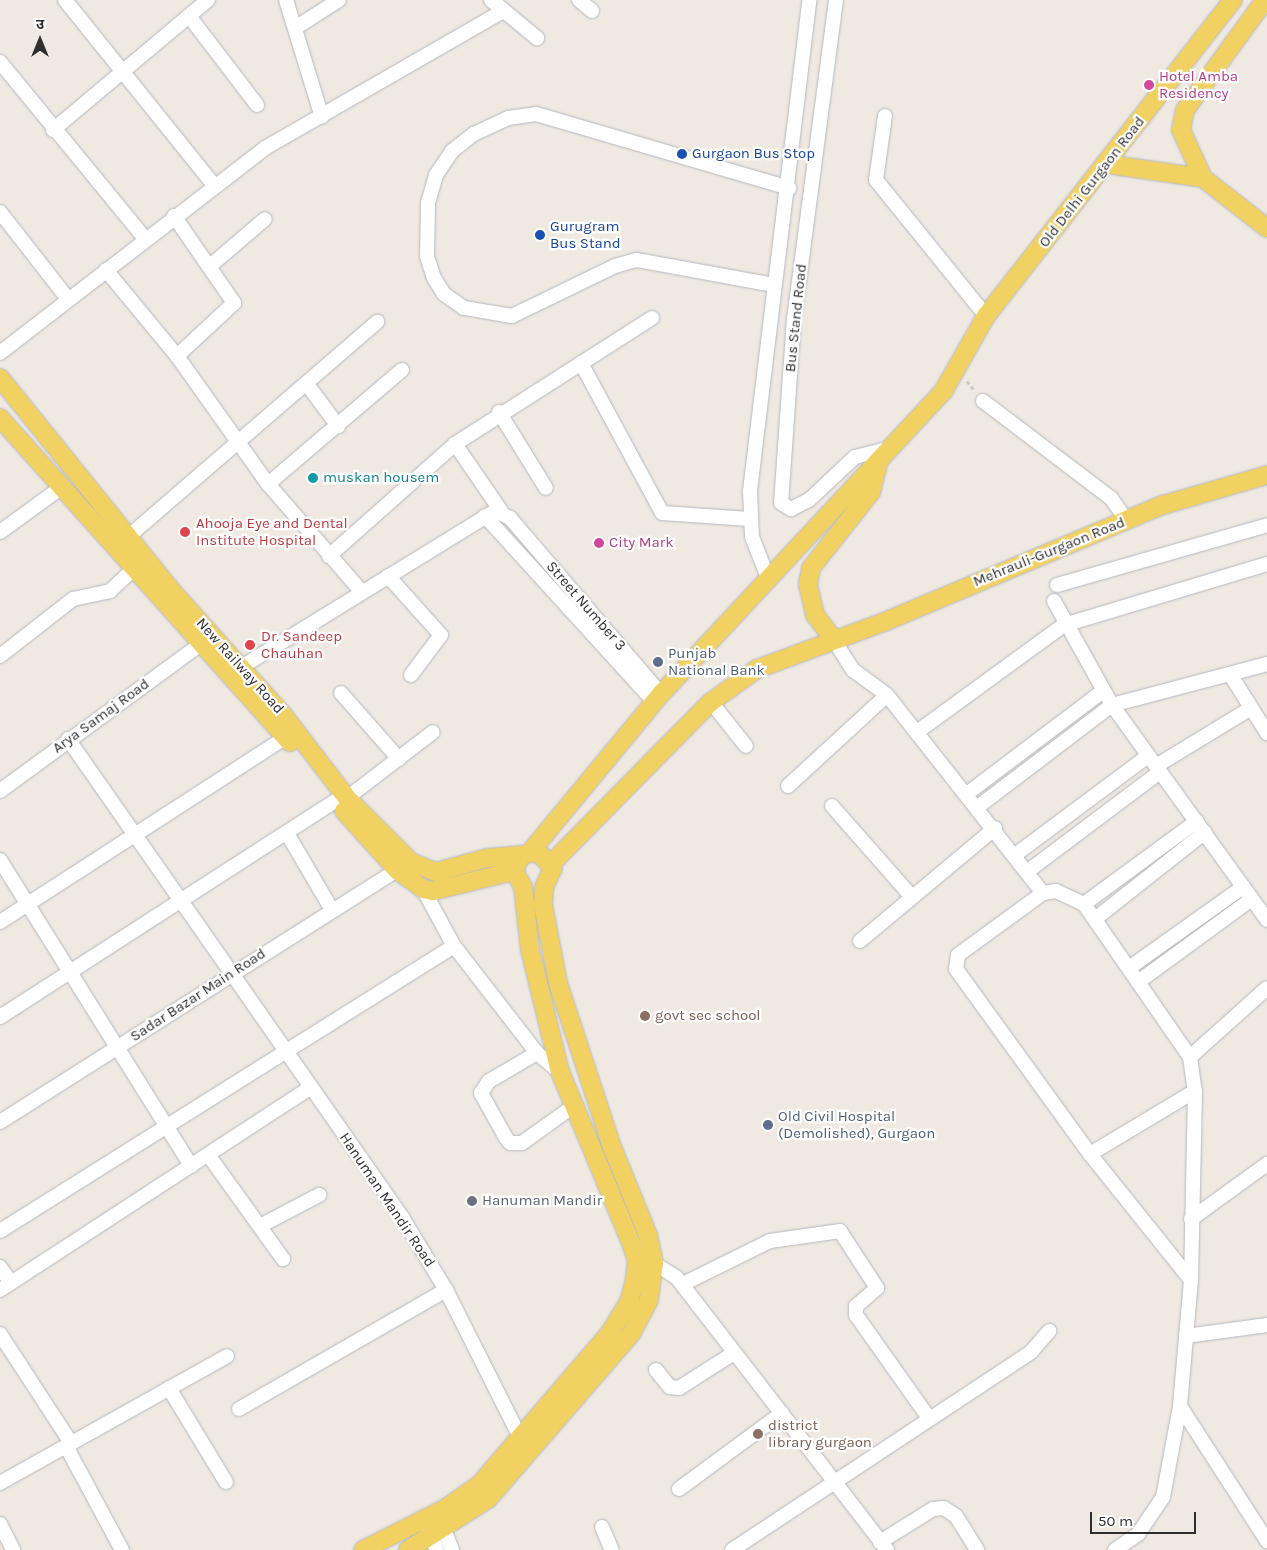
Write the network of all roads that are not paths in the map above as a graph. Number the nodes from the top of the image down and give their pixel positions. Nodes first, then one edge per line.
1 (65, 0) edge
2 (208, 0) edge
3 (286, 0) edge
4 (339, 0) edge
5 (491, 0) edge
6 (579, 0) edge
7 (809, 0) edge
8 (836, 0) edge
9 (1234, 0) edge
10 (1265, 0) edge
11 (503, 11) junction
12 (592, 11) dead end
13 (189, 16) junction
14 (295, 28) junction
15 (537, 38) dead end
16 (0, 62) edge
17 (121, 70) junction
18 (257, 105) dead end
19 (885, 116) dead end
20 (322, 117) junction
21 (53, 130) junction
22 (1106, 164) junction
23 (1202, 178) junction
24 (214, 184) junction
25 (789, 188) junction
26 (0, 212) edge
27 (174, 216) junction
28 (265, 219) dead end
29 (1267, 228) edge
30 (146, 240) junction
31 (210, 266) junction
32 (106, 270) junction
33 (774, 285) junction
34 (68, 299) junction
35 (986, 316) junction
36 (652, 318) dead end
37 (377, 322) dead end
38 (0, 353) edge
39 (177, 356) junction
40 (581, 362) junction
41 (402, 370) dead end
42 (0, 378) edge
43 (306, 383) junction
44 (983, 401) road end
45 (499, 412) junction
46 (0, 418) edge
47 (338, 426) junction
48 (455, 444) junction
49 (239, 445) junction
50 (892, 448) junction
51 (878, 463) junction
52 (1267, 475) edge
53 (268, 484) junction
54 (62, 487) junction
55 (546, 488) dead end
56 (506, 515) junction
57 (485, 516) junction
58 (749, 519) junction
59 (1127, 521) junction
60 (1267, 525) edge
61 (0, 532) edge
62 (129, 536) junction
63 (329, 556) junction
64 (1267, 564) edge
65 (134, 570) junction
66 (767, 575) junction
67 (388, 576) junction
68 (1057, 586) dead end
69 (362, 592) junction
70 (1054, 601) dead end
71 (1064, 625) junction
72 (834, 640) junction
73 (202, 643) junction
74 (0, 656) edge
75 (1267, 664) edge
76 (243, 666) junction
77 (1230, 674) junction
78 (410, 675) dead end
79 (1104, 691) junction
80 (341, 693) dead end
81 (888, 695) junction
82 (658, 698) junction
83 (711, 702) junction
84 (1112, 705) junction
85 (1251, 708) junction
86 (433, 732) dead end
87 (917, 732) junction
88 (1267, 733) edge
89 (286, 737) junction
90 (68, 739) junction
91 (746, 746) dead end
92 (399, 759) junction
93 (1155, 765) junction
94 (788, 786) dead end
95 (0, 791) edge
96 (968, 793) junction
97 (341, 800) junction
98 (832, 806) dead end
99 (979, 806) junction
100 (1201, 826) junction
101 (995, 828) junction
102 (134, 834) junction
103 (288, 835) junction
104 (526, 853) junction
105 (1016, 855) junction
106 (0, 860) edge
107 (552, 863) junction
108 (397, 870) junction
109 (514, 872) junction
110 (1028, 872) junction
111 (1243, 887) junction
112 (423, 889) junction
113 (1043, 893) junction
114 (912, 897) junction
115 (1252, 899) junction
116 (29, 903) junction
117 (179, 903) junction
118 (1084, 904) junction
119 (332, 910) junction
120 (1095, 919) junction
121 (1267, 920) edge
122 (0, 922) edge
123 (860, 941) dead end
124 (454, 946) junction
125 (1129, 968) junction
126 (69, 972) junction
127 (230, 975) junction
128 (1138, 982) junction
129 (1267, 988) edge
130 (0, 1017) edge
131 (116, 1048) junction
132 (282, 1051) junction
133 (537, 1053) junction
134 (1190, 1057) junction
135 (560, 1072) junction
136 (310, 1088) junction
137 (1195, 1091) junction
138 (575, 1105) junction
139 (0, 1122) edge
140 (167, 1128) junction
141 (1090, 1154) junction
142 (209, 1156) junction
143 (1267, 1164) edge
144 (191, 1166) junction
145 (319, 1195) dead end
146 (1191, 1219) junction
147 (260, 1226) junction
148 (0, 1231) edge
149 (283, 1259) dead end
150 (654, 1263) junction
151 (0, 1267) edge
152 (1191, 1280) junction
153 (683, 1284) junction
154 (6, 1286) edge
155 (446, 1290) junction
156 (1267, 1325) edge
157 (1049, 1331) dead end
158 (0, 1334) edge
159 (1186, 1336) junction
160 (734, 1353) junction
161 (228, 1356) dead end
162 (656, 1370) dead end
163 (170, 1388) junction
164 (1180, 1406) junction
165 (239, 1409) dead end
166 (782, 1413) junction
167 (929, 1418) junction
168 (521, 1439) junction
169 (68, 1445) junction
170 (226, 1482) dead end
171 (0, 1483) edge
172 (835, 1484) junction
173 (679, 1489) dead end
174 (430, 1516) junction
175 (0, 1524) edge
176 (602, 1528) dead end
177 (438, 1539) edge
178 (1267, 1541) edge
179 (883, 1546) edge
180 (13, 1550) edge
181 (122, 1550) edge
182 (363, 1550) edge
183 (408, 1550) edge
184 (452, 1550) edge
185 (612, 1550) edge
186 (732, 1550) edge
187 (977, 1550) edge
188 (1115, 1550) edge

1 - 17 street
2 - 13 street
3 - 14 street
4 - 14 street
5 - 11 street
6 - 12 street
7 - 25 street, Bus Stand Road
8 - 50 street, Bus Stand Road
9 - 22 main road, Old Delhi Gurgaon Road
10 - 23 main road
11 - 15 street
11 - 20 street
13 - 17 street
13 - 18 street
14 - 20 street
16 - 21 street
17 - 21 street
17 - 24 street
19 - 35 street
20 - 24 street
21 - 30 street
22 - 23 main road
22 - 35 main road, Old Delhi Gurgaon Road
23 - 29 main road
24 - 27 street
25 - 33 street, Bus Stand Road
25 - 33 street
26 - 34 street
27 - 30 street
27 - 31 street
28 - 31 street
30 - 32 street
31 - 39 street
32 - 34 street
32 - 39 street
33 - 58 street, Bus Stand Road
34 - 38 street
35 - 50 main road, Old Delhi Gurgaon Road
36 - 40 street
37 - 43 street
39 - 49 street
40 - 45 street
40 - 58 street
41 - 47 street
42 - 62 main road, New Railway Road
43 - 47 street
43 - 49 street
44 - 59 street
45 - 48 street
45 - 55 street
46 - 54 main road, New Railway Road
47 - 53 street
48 - 56 street, Street Number 3
48 - 63 street
49 - 53 street
49 - 62 street
50 - 51 main road, Old Delhi Gurgaon Road
51 - 66 main road, Old Delhi Gurgaon Road
51 - 72 main road
52 - 59 main road, Mehrauli-Gurgaon Road
53 - 63 street
54 - 61 street
54 - 65 main road, New Railway Road
56 - 57 street
56 - 82 street, Street Number 3
57 - 67 street
57 - 82 street
58 - 66 street, Bus Stand Road
59 - 72 main road, Mehrauli-Gurgaon Road
60 - 68 street
62 - 76 main road, New Railway Road
63 - 69 street
64 - 71 street
65 - 73 main road, New Railway Road
65 - 74 street
66 - 82 main road, Old Delhi Gurgaon Road
67 - 69 street
67 - 78 street
69 - 76 street
70 - 71 street
71 - 79 street
71 - 87 street
72 - 81 street
72 - 83 main road, Mehrauli-Gurgaon Road
73 - 89 main road, New Railway Road
73 - 90 street, Arya Samaj Road
75 - 77 street
76 - 97 main road, New Railway Road
77 - 84 street
77 - 85 street
79 - 84 street
79 - 96 street
80 - 92 street
81 - 87 street
81 - 94 street
82 - 104 main road, Old Delhi Gurgaon Road
83 - 91 street
83 - 107 main road, Mehrauli-Gurgaon Road
84 - 93 street
84 - 99 street
85 - 88 street
85 - 93 street
86 - 92 street
87 - 96 street
89 - 97 main road, New Railway Road
89 - 102 street
90 - 95 street, Arya Samaj Road
90 - 102 street, Hanuman Mandir Road
92 - 97 street
93 - 100 street
93 - 105 street
93 - 110 street
96 - 99 street
97 - 103 street
97 - 104 main road, New Railway Road
97 - 108 main road, New Railway Road
98 - 114 street
99 - 101 street
100 - 111 street
100 - 118 street
100 - 120 street
101 - 105 street
101 - 114 street
102 - 116 street
102 - 117 street, Hanuman Mandir Road
103 - 117 street
103 - 119 street
104 - 107 main road
104 - 109 main road, Old Delhi Gurgaon Road
105 - 110 street
106 - 116 street
107 - 150 main road
108 - 112 main road, New Railway Road
108 - 119 street, Sadar Bazar Main Road
109 - 112 main road
109 - 135 main road
110 - 113 street
111 - 115 street
111 - 125 street
112 - 124 street
113 - 118 street
113 - 141 street
114 - 123 street
115 - 121 street
115 - 128 street
116 - 122 street
116 - 126 street
117 - 126 street
117 - 127 street, Hanuman Mandir Road
118 - 120 street
119 - 127 street, Sadar Bazar Main Road
120 - 125 street
124 - 132 street
124 - 133 street
125 - 128 street
126 - 130 street
126 - 131 street
127 - 131 street, Sadar Bazar Main Road
127 - 132 street, Hanuman Mandir Road
128 - 134 street
129 - 134 street
131 - 139 street, Sadar Bazar Main Road
131 - 140 street
132 - 136 street, Hanuman Mandir Road
132 - 140 street
133 - 135 street
133 - 138 street
134 - 137 street
135 - 138 main road
136 - 142 street
136 - 155 street, Hanuman Mandir Road
137 - 141 street
137 - 146 street
138 - 168 main road
140 - 144 street
140 - 148 street
141 - 152 street
142 - 144 street
142 - 147 street
143 - 146 street
144 - 154 street
145 - 147 street
146 - 152 street
147 - 149 street
150 - 153 street
150 - 177 main road
151 - 154 street
152 - 159 street
153 - 160 street
153 - 167 street
155 - 165 street
155 - 168 street, Hanuman Mandir Road
156 - 159 street
157 - 167 street
158 - 169 street
159 - 164 street
160 - 162 street
160 - 166 street
161 - 163 street
163 - 169 street
163 - 170 street
164 - 178 street
164 - 188 street
166 - 172 street
166 - 173 street
167 - 172 street
168 - 174 main road
169 - 171 street
169 - 181 street
172 - 179 street
172 - 186 street
174 - 177 street
174 - 182 main road
175 - 180 street
176 - 185 street
177 - 183 main road
177 - 184 street
179 - 187 street

